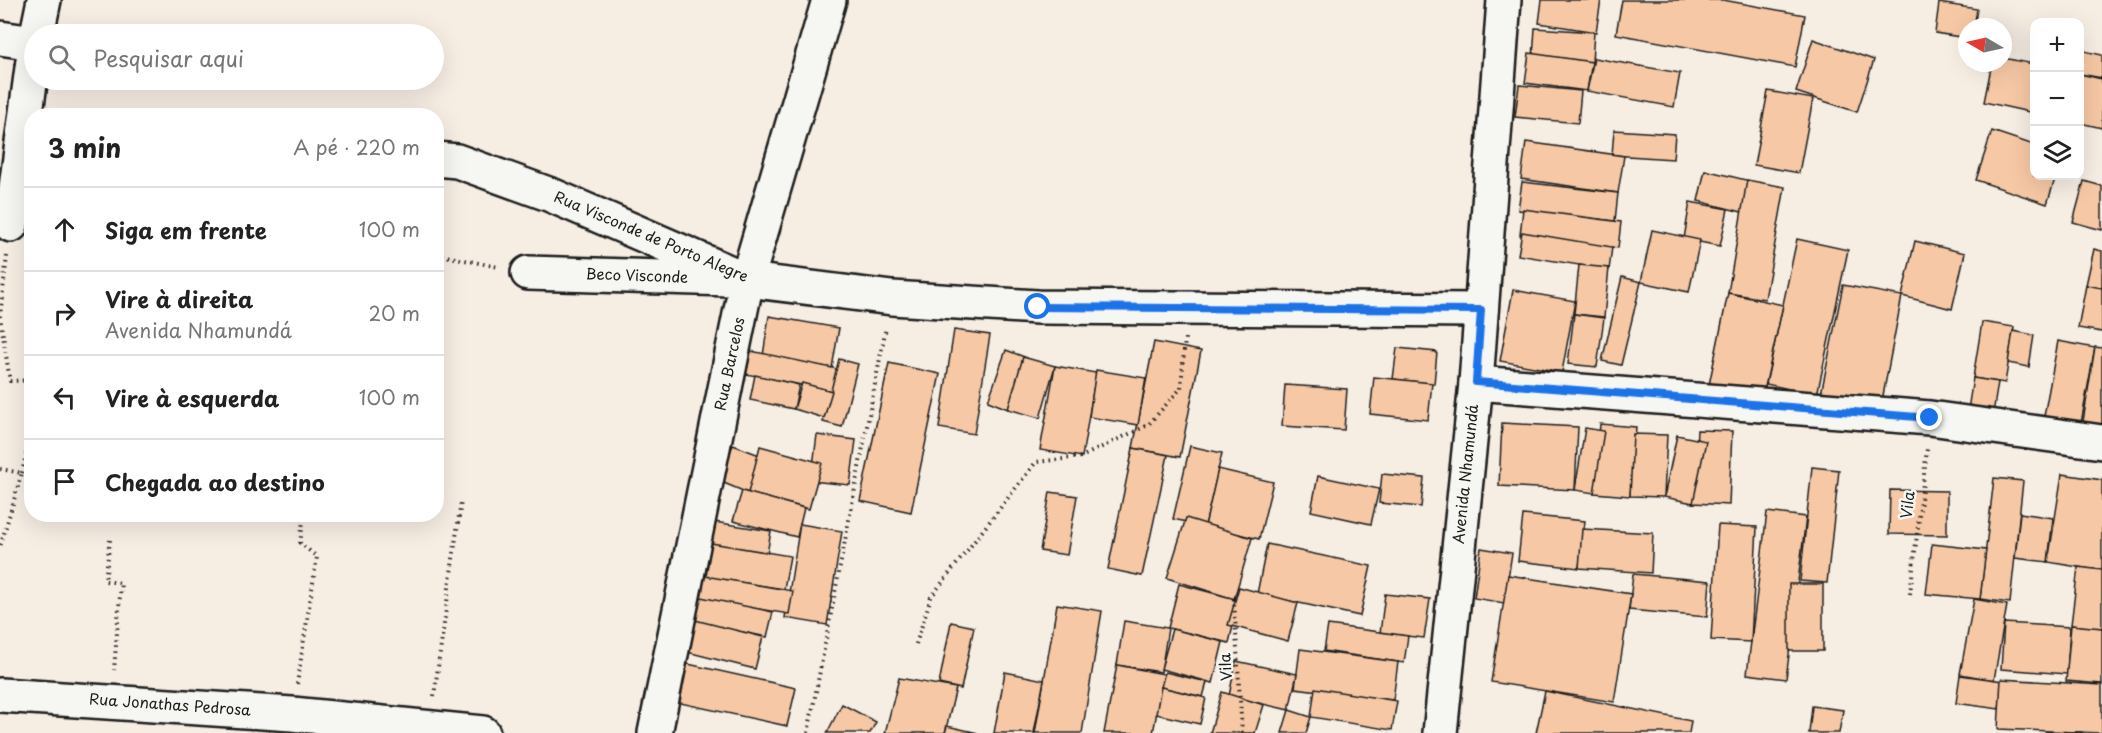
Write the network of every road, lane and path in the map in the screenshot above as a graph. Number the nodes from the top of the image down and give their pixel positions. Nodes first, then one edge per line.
1 (44, 0) edge
2 (828, 0) edge
3 (1504, 0) edge
4 (39, 24) edge
5 (0, 38) edge
6 (24, 42) edge
7 (29, 90) edge
8 (27, 108) edge
9 (24, 128) edge
10 (444, 160) edge
11 (11, 225) joint
12 (444, 257) edge
13 (528, 273) joint
14 (747, 279) junction
15 (892, 298) junction
16 (1188, 307) junction
17 (1481, 310) junction
18 (0, 316) edge
19 (24, 380) edge
20 (1476, 382) junction
21 (1930, 418) junction
22 (2102, 441) edge
23 (24, 464) edge
24 (0, 469) edge
25 (22, 473) junction
26 (461, 501) dead end
27 (303, 522) edge
28 (110, 540) dead end
29 (0, 547) edge
30 (1910, 594) dead end
31 (1234, 599) dead end
32 (916, 644) dead end
33 (0, 695) edge
34 (111, 701) junction
35 (292, 714) junction
36 (430, 728) junction
37 (483, 733) edge
38 (655, 733) edge
39 (808, 733) edge
40 (1242, 733) edge
41 (1440, 733) edge

1 - 4 street
2 - 14 street, Rua Barcelos
3 - 17 street, Avenida Nhamundá
5 - 6 street
7 - 8 street
9 - 11 street
10 - 14 street, Rua Visconde de Porto Alegre
11 - 18 path
12 - 13 path
13 - 14 street, Beco Visconde
14 - 15 street, Rua Visconde de Porto Alegre
14 - 38 street, Rua Barcelos
15 - 16 street, Rua Visconde de Porto Alegre
15 - 39 path
16 - 17 street, Rua Visconde de Porto Alegre
16 - 32 path
17 - 20 street, Avenida Nhamundá
18 - 19 path
20 - 21 street
20 - 41 street, Avenida Nhamundá
21 - 22 street
21 - 30 path, Vila
23 - 25 path
24 - 25 path
25 - 29 path
26 - 36 path
27 - 35 path
28 - 34 path
31 - 40 path, Vila
33 - 34 street, Rua Jonathas Pedrosa
34 - 35 street, Rua Jonathas Pedrosa
35 - 36 street, Rua Jonathas Pedrosa
36 - 37 street, Rua Jonathas Pedrosa

